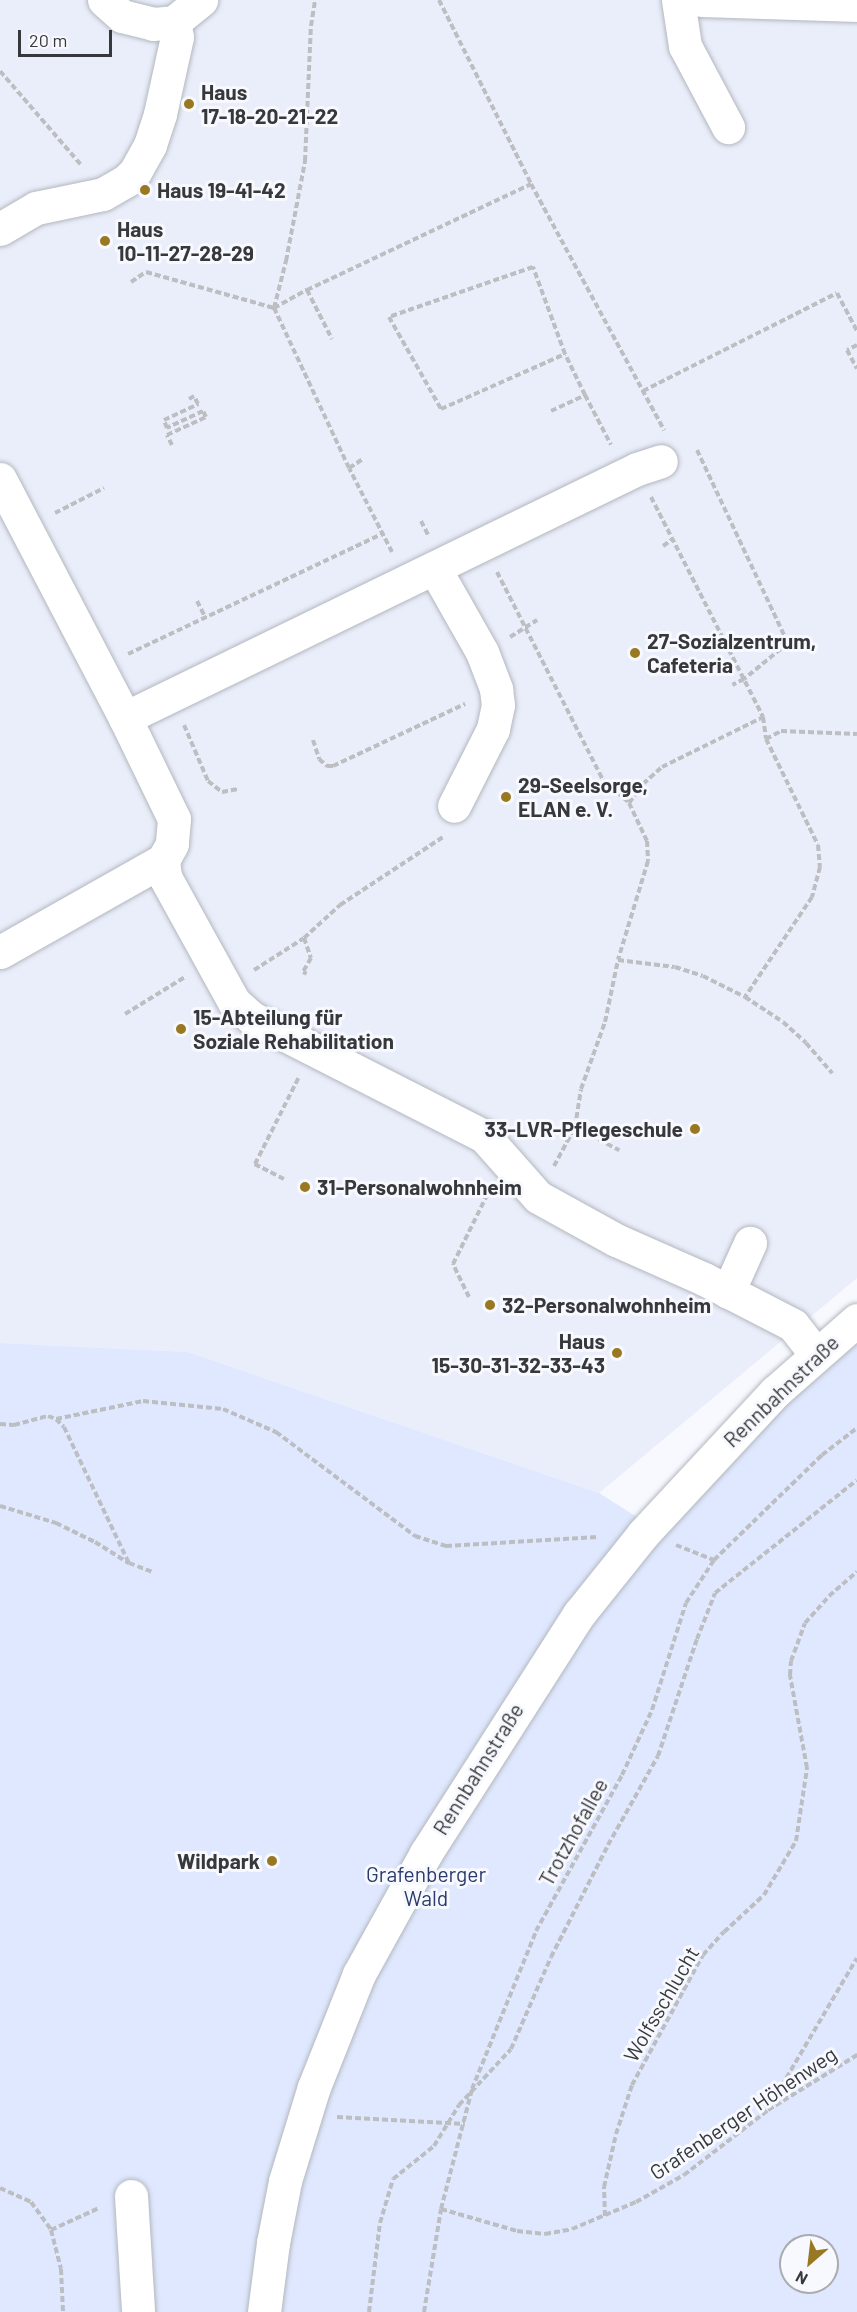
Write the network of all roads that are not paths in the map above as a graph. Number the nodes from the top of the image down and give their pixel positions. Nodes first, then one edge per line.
1 (104, 0) edge
2 (201, 0) edge
3 (678, 0) edge
4 (702, 0) edge
5 (857, 5) edge
6 (174, 22) junction
7 (728, 127) dead end
8 (0, 228) edge
9 (648, 461) road end
10 (0, 478) edge
11 (421, 576) junction
12 (125, 718) junction
13 (454, 806) road end
14 (163, 860) junction
15 (0, 952) edge
16 (750, 1243) dead end
17 (728, 1292) junction
18 (857, 1320) edge
19 (816, 1354) junction
20 (131, 2196) road end
21 (138, 2312) edge
22 (264, 2312) edge

1 - 6 street
2 - 6 street
3 - 7 street
4 - 5 street
6 - 8 street
9 - 11 street
10 - 12 street
11 - 12 street
11 - 13 street
12 - 14 street
14 - 15 street
14 - 17 street
16 - 17 street
17 - 19 street
18 - 19 street, Rennbahnstraße
19 - 22 street, Rennbahnstraße
20 - 21 street

